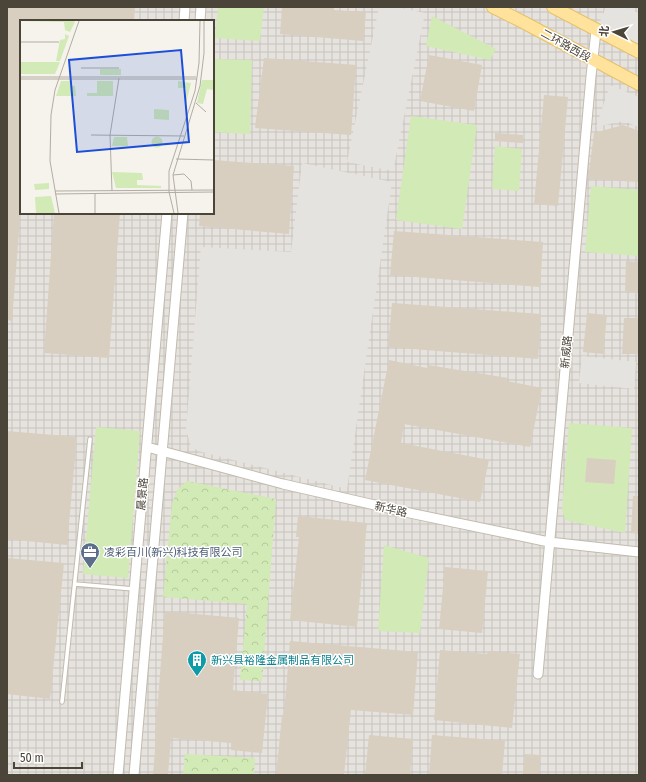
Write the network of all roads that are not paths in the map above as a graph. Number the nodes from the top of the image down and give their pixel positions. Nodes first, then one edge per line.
1 (185, 7) edge
2 (201, 7) edge
3 (493, 7) edge
4 (553, 7) edge
5 (184, 20) edge
6 (200, 20) edge
7 (596, 31) junction
8 (639, 52) edge
9 (592, 60) junction
10 (639, 84) edge
11 (167, 214) edge
12 (183, 214) edge
13 (90, 439) dead end
14 (147, 447) junction
15 (162, 452) junction
16 (549, 542) junction
17 (639, 552) edge
18 (75, 584) junction
19 (134, 589) junction
20 (538, 674) dead end
21 (62, 702) dead end
22 (118, 775) edge
23 (134, 775) edge

1 - 5 street
2 - 6 street
3 - 9 main road, 二环路西段
4 - 7 main road
7 - 8 main road
7 - 9 street, 新威路
9 - 10 main road, 二环路西段
9 - 16 street, 新威路
11 - 14 street, 晨景路
12 - 15 street, 晨景路
13 - 18 lane
14 - 15 street, 新华路
14 - 19 street, 晨景路
15 - 16 street, 新华路
15 - 23 street, 晨景路
16 - 17 street, 新华路
16 - 20 street, 新威路
18 - 19 lane
18 - 21 lane
19 - 22 street, 晨景路

